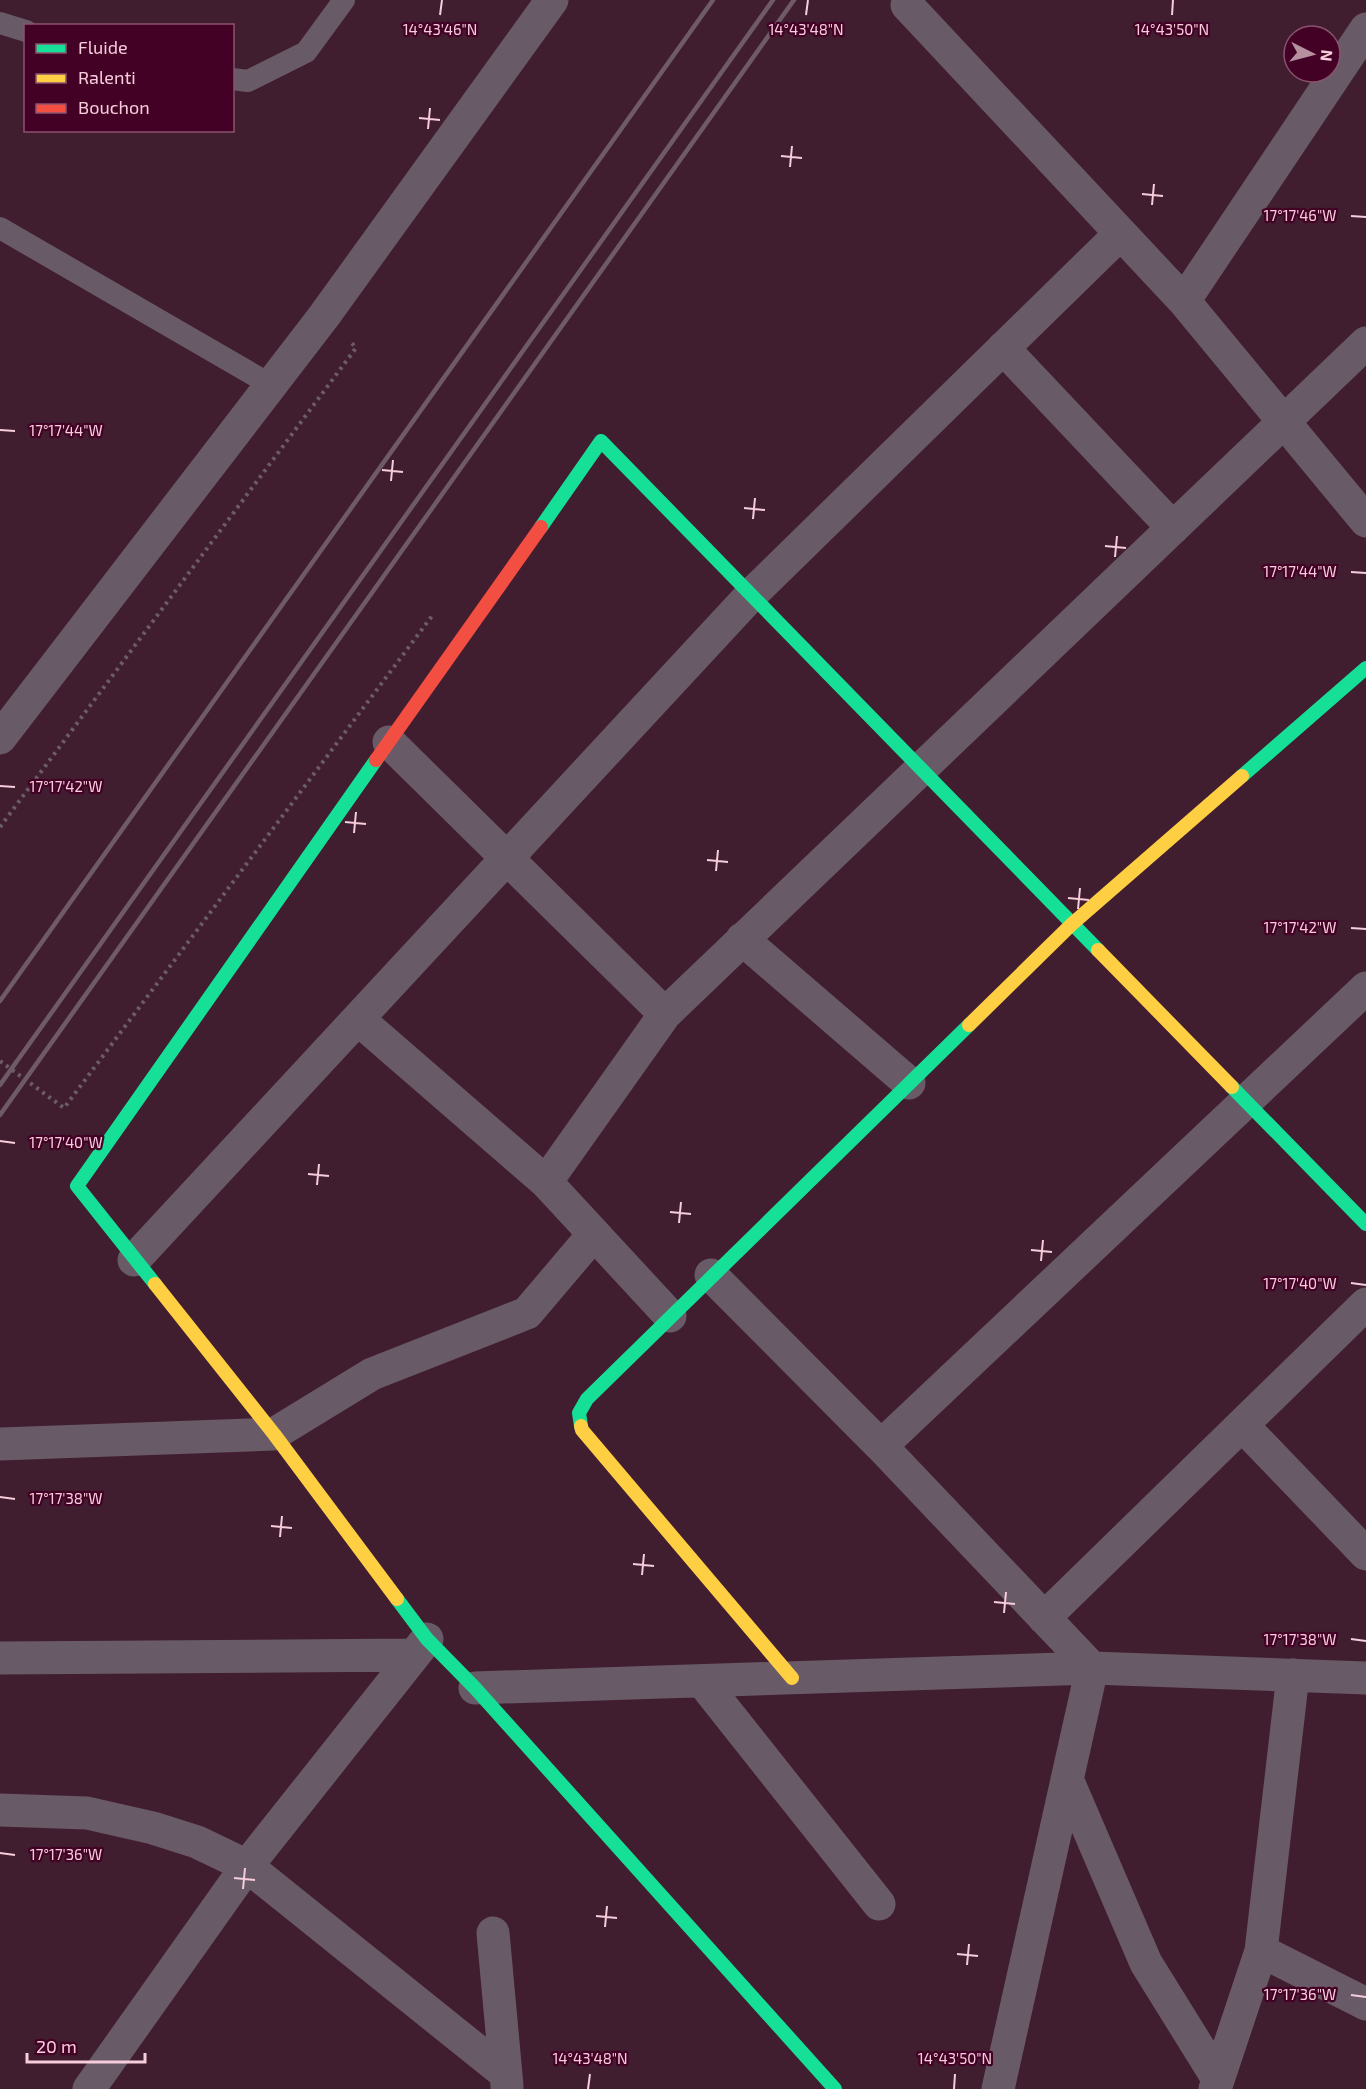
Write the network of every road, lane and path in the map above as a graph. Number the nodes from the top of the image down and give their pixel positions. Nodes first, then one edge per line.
1 (344, 0) edge
2 (552, 0) edge
3 (907, 5) dead end
4 (0, 23) edge
5 (1366, 29) edge
6 (24, 30) edge
7 (234, 79) edge
8 (0, 228) edge
9 (1120, 234) junction
10 (1184, 301) junction
11 (1366, 344) edge
12 (356, 348) dead end
13 (1003, 348) junction
14 (271, 385) junction
15 (1284, 422) junction
16 (1366, 521) edge
17 (1173, 528) junction
18 (751, 595) junction
19 (432, 616) dead end
20 (1366, 668) edge
21 (0, 738) edge
22 (389, 742) junction
23 (921, 769) junction
24 (0, 827) edge
25 (506, 859) junction
26 (1072, 924) junction
27 (742, 939) junction
28 (1366, 988) edge
29 (665, 1014) junction
30 (358, 1018) junction
31 (0, 1061) edge
32 (909, 1083) junction
33 (1245, 1100) junction
34 (546, 1182) junction
35 (1366, 1224) edge
36 (594, 1234) junction
37 (134, 1260) junction
38 (711, 1275) junction
39 (1366, 1304) edge
40 (670, 1316) junction
41 (1242, 1425) junction
42 (274, 1434) junction
43 (0, 1444) edge
44 (881, 1446) junction
45 (1366, 1554) edge
46 (1044, 1618) junction
47 (420, 1647) junction
48 (0, 1658) edge
49 (1092, 1668) junction
50 (1293, 1675) junction
51 (792, 1678) junction
52 (1366, 1678) edge
53 (702, 1681) junction
54 (475, 1688) junction
55 (1067, 1779) junction
56 (0, 1810) edge
57 (248, 1866) junction
58 (879, 1904) dead end
59 (493, 1933) dead end
60 (1261, 1951) junction
61 (1366, 2004) edge
62 (507, 2082) edge
63 (1216, 2084) edge
64 (89, 2089) edge
65 (835, 2089) edge
66 (998, 2089) edge

1 - 7 lane
2 - 14 street
3 - 9 street
4 - 6 lane
5 - 10 street
8 - 14 lane
9 - 10 street
9 - 13 street
10 - 15 street
11 - 15 street
12 - 24 path
13 - 17 street
13 - 18 street
14 - 21 street
15 - 16 street
15 - 17 street
17 - 23 street
18 - 22 street
18 - 23 street
18 - 25 street
19 - 31 path, bridge
20 - 26 street
22 - 25 street
22 - 37 street
23 - 26 street
23 - 27 street
25 - 29 street
25 - 30 street
26 - 32 street
26 - 33 street
27 - 29 street
27 - 32 street
28 - 33 street
29 - 34 street
30 - 34 street
30 - 37 street
32 - 38 street
33 - 35 street
33 - 44 street
34 - 36 street
36 - 40 street
36 - 42 street
37 - 42 street
38 - 40 street
38 - 44 street
39 - 41 street
40 - 51 street
41 - 45 street
41 - 46 street
42 - 43 street
42 - 47 street
44 - 46 street
46 - 49 street
47 - 48 street
47 - 54 street
47 - 57 street
49 - 50 street
49 - 51 street
49 - 55 street
50 - 52 street
50 - 60 street
51 - 53 street
53 - 54 street
53 - 58 street
54 - 65 street
55 - 63 street
55 - 66 street
56 - 57 street
57 - 62 street
57 - 64 street
59 - 62 street
60 - 61 street
60 - 63 street

